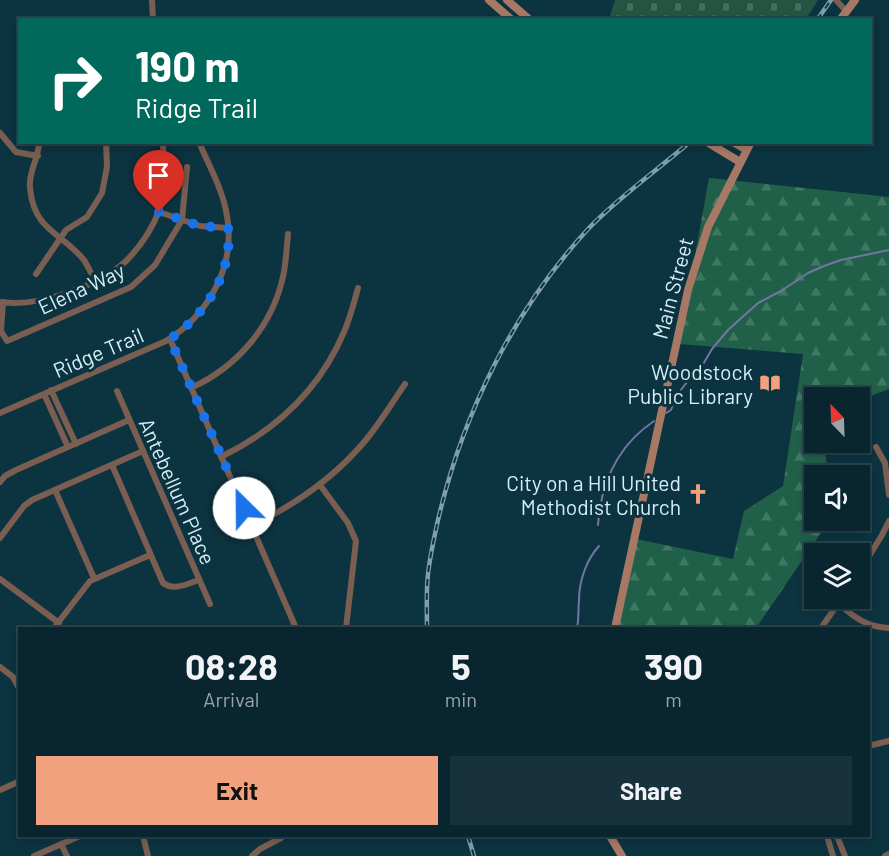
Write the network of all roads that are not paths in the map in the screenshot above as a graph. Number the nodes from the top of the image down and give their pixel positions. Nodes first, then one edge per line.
1 (152, 0) edge
2 (489, 0) edge
3 (507, 0) edge
4 (836, 0) edge
5 (855, 0) edge
6 (846, 11) junction
7 (153, 18) edge
8 (510, 18) edge
9 (528, 18) edge
10 (841, 18) edge
11 (0, 133) edge
12 (39, 144) edge
13 (106, 144) edge
14 (163, 144) edge
15 (200, 144) edge
16 (710, 144) edge
17 (749, 146) edge
18 (38, 156) junction
19 (740, 162) junction
20 (187, 167) dead end
21 (159, 212) junction
22 (183, 220) junction
23 (228, 228) junction
24 (288, 234) dead end
25 (60, 239) junction
26 (36, 274) dead end
27 (95, 280) junction
28 (358, 288) dead end
29 (2, 302) edge
30 (170, 339) junction
31 (405, 384) dead end
32 (191, 388) junction
33 (51, 390) junction
34 (117, 392) dead end
35 (44, 394) junction
36 (0, 413) edge
37 (129, 420) junction
38 (76, 444) junction
39 (68, 447) junction
40 (876, 447) dead end
41 (142, 451) junction
42 (221, 457) junction
43 (112, 465) junction
44 (0, 482) edge
45 (320, 485) junction
46 (55, 490) junction
47 (889, 495) edge
48 (889, 521) edge
49 (251, 526) junction
50 (0, 538) edge
51 (150, 555) junction
52 (870, 555) edge
53 (94, 578) junction
54 (0, 579) edge
55 (199, 580) junction
56 (210, 604) dead end
57 (835, 609) edge
58 (848, 609) edge
59 (56, 626) edge
60 (296, 627) edge
61 (346, 627) edge
62 (615, 627) edge
63 (822, 627) edge
64 (889, 628) edge
65 (0, 667) edge
66 (18, 673) edge
67 (13, 677) junction
68 (18, 686) edge
69 (889, 741) edge
70 (870, 746) edge
71 (18, 782) edge
72 (0, 790) edge
73 (78, 837) edge
74 (143, 837) edge
75 (611, 837) edge
76 (826, 837) edge
77 (837, 837) edge
78 (281, 838) dead end
79 (61, 844) junction
80 (34, 856) edge
81 (67, 856) edge
82 (148, 856) edge
83 (252, 856) edge
84 (622, 856) edge
85 (833, 856) edge
86 (845, 856) edge

1 - 7 street
2 - 8 main road
3 - 9 main road
4 - 6 street
5 - 6 main road
6 - 10 main road
11 - 18 street
12 - 18 street
13 - 25 street
14 - 21 street, Elena Way
15 - 23 street, Ridge Trail
16 - 19 main road
17 - 19 main road, Main Street
18 - 25 street
19 - 62 main road, Main Street
20 - 22 street, Elena Way
21 - 22 street
21 - 27 street, Elena Way
22 - 23 street
22 - 29 street, Elena Way
23 - 30 street, Ridge Trail
24 - 32 street
25 - 26 street
25 - 27 street
27 - 29 street, Elena Way
28 - 42 street
30 - 32 street
30 - 33 street, Ridge Trail
31 - 45 street
32 - 42 street
33 - 35 street, Ridge Trail
33 - 38 street
34 - 37 street, Antebellum Place
35 - 36 street, Ridge Trail
35 - 39 street
37 - 38 street
37 - 41 street, Antebellum Place
38 - 39 street
39 - 44 street
40 - 47 street
41 - 43 street
41 - 55 street, Antebellum Place
42 - 49 street
43 - 46 street
43 - 51 street
45 - 49 street
45 - 61 street
46 - 50 street
46 - 53 street
48 - 52 street
49 - 60 street
51 - 53 street
51 - 55 street
53 - 59 street
54 - 59 street
55 - 56 street, Antebellum Place
57 - 63 street
58 - 64 street
65 - 67 street
66 - 67 street
67 - 68 street
69 - 70 street
71 - 72 street
73 - 79 street
74 - 82 street
75 - 84 main road
76 - 85 street
77 - 86 street
78 - 83 street
79 - 80 street
79 - 81 street

